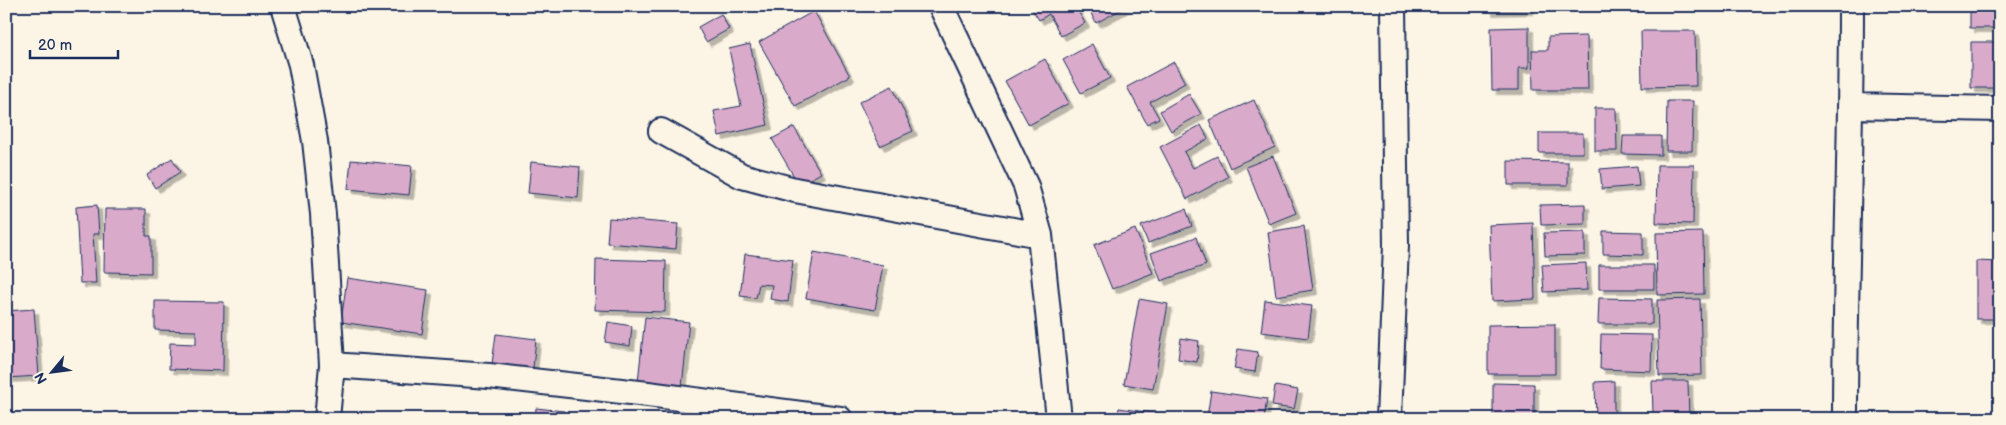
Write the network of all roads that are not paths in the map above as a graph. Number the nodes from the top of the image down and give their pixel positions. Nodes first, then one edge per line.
1 (282, 6) edge
2 (941, 6) edge
3 (1393, 6) edge
4 (1851, 6) edge
5 (1851, 106) junction
6 (2000, 109) edge
7 (661, 131) dead end
8 (1040, 235) junction
9 (332, 365) junction
10 (327, 419) edge
11 (840, 419) edge
12 (1059, 419) edge
13 (1389, 419) edge
14 (1845, 419) edge

1 - 9 street
2 - 8 street
3 - 13 street
4 - 5 street
5 - 6 street
5 - 14 street
7 - 8 street
8 - 12 street
9 - 10 street
9 - 11 street

